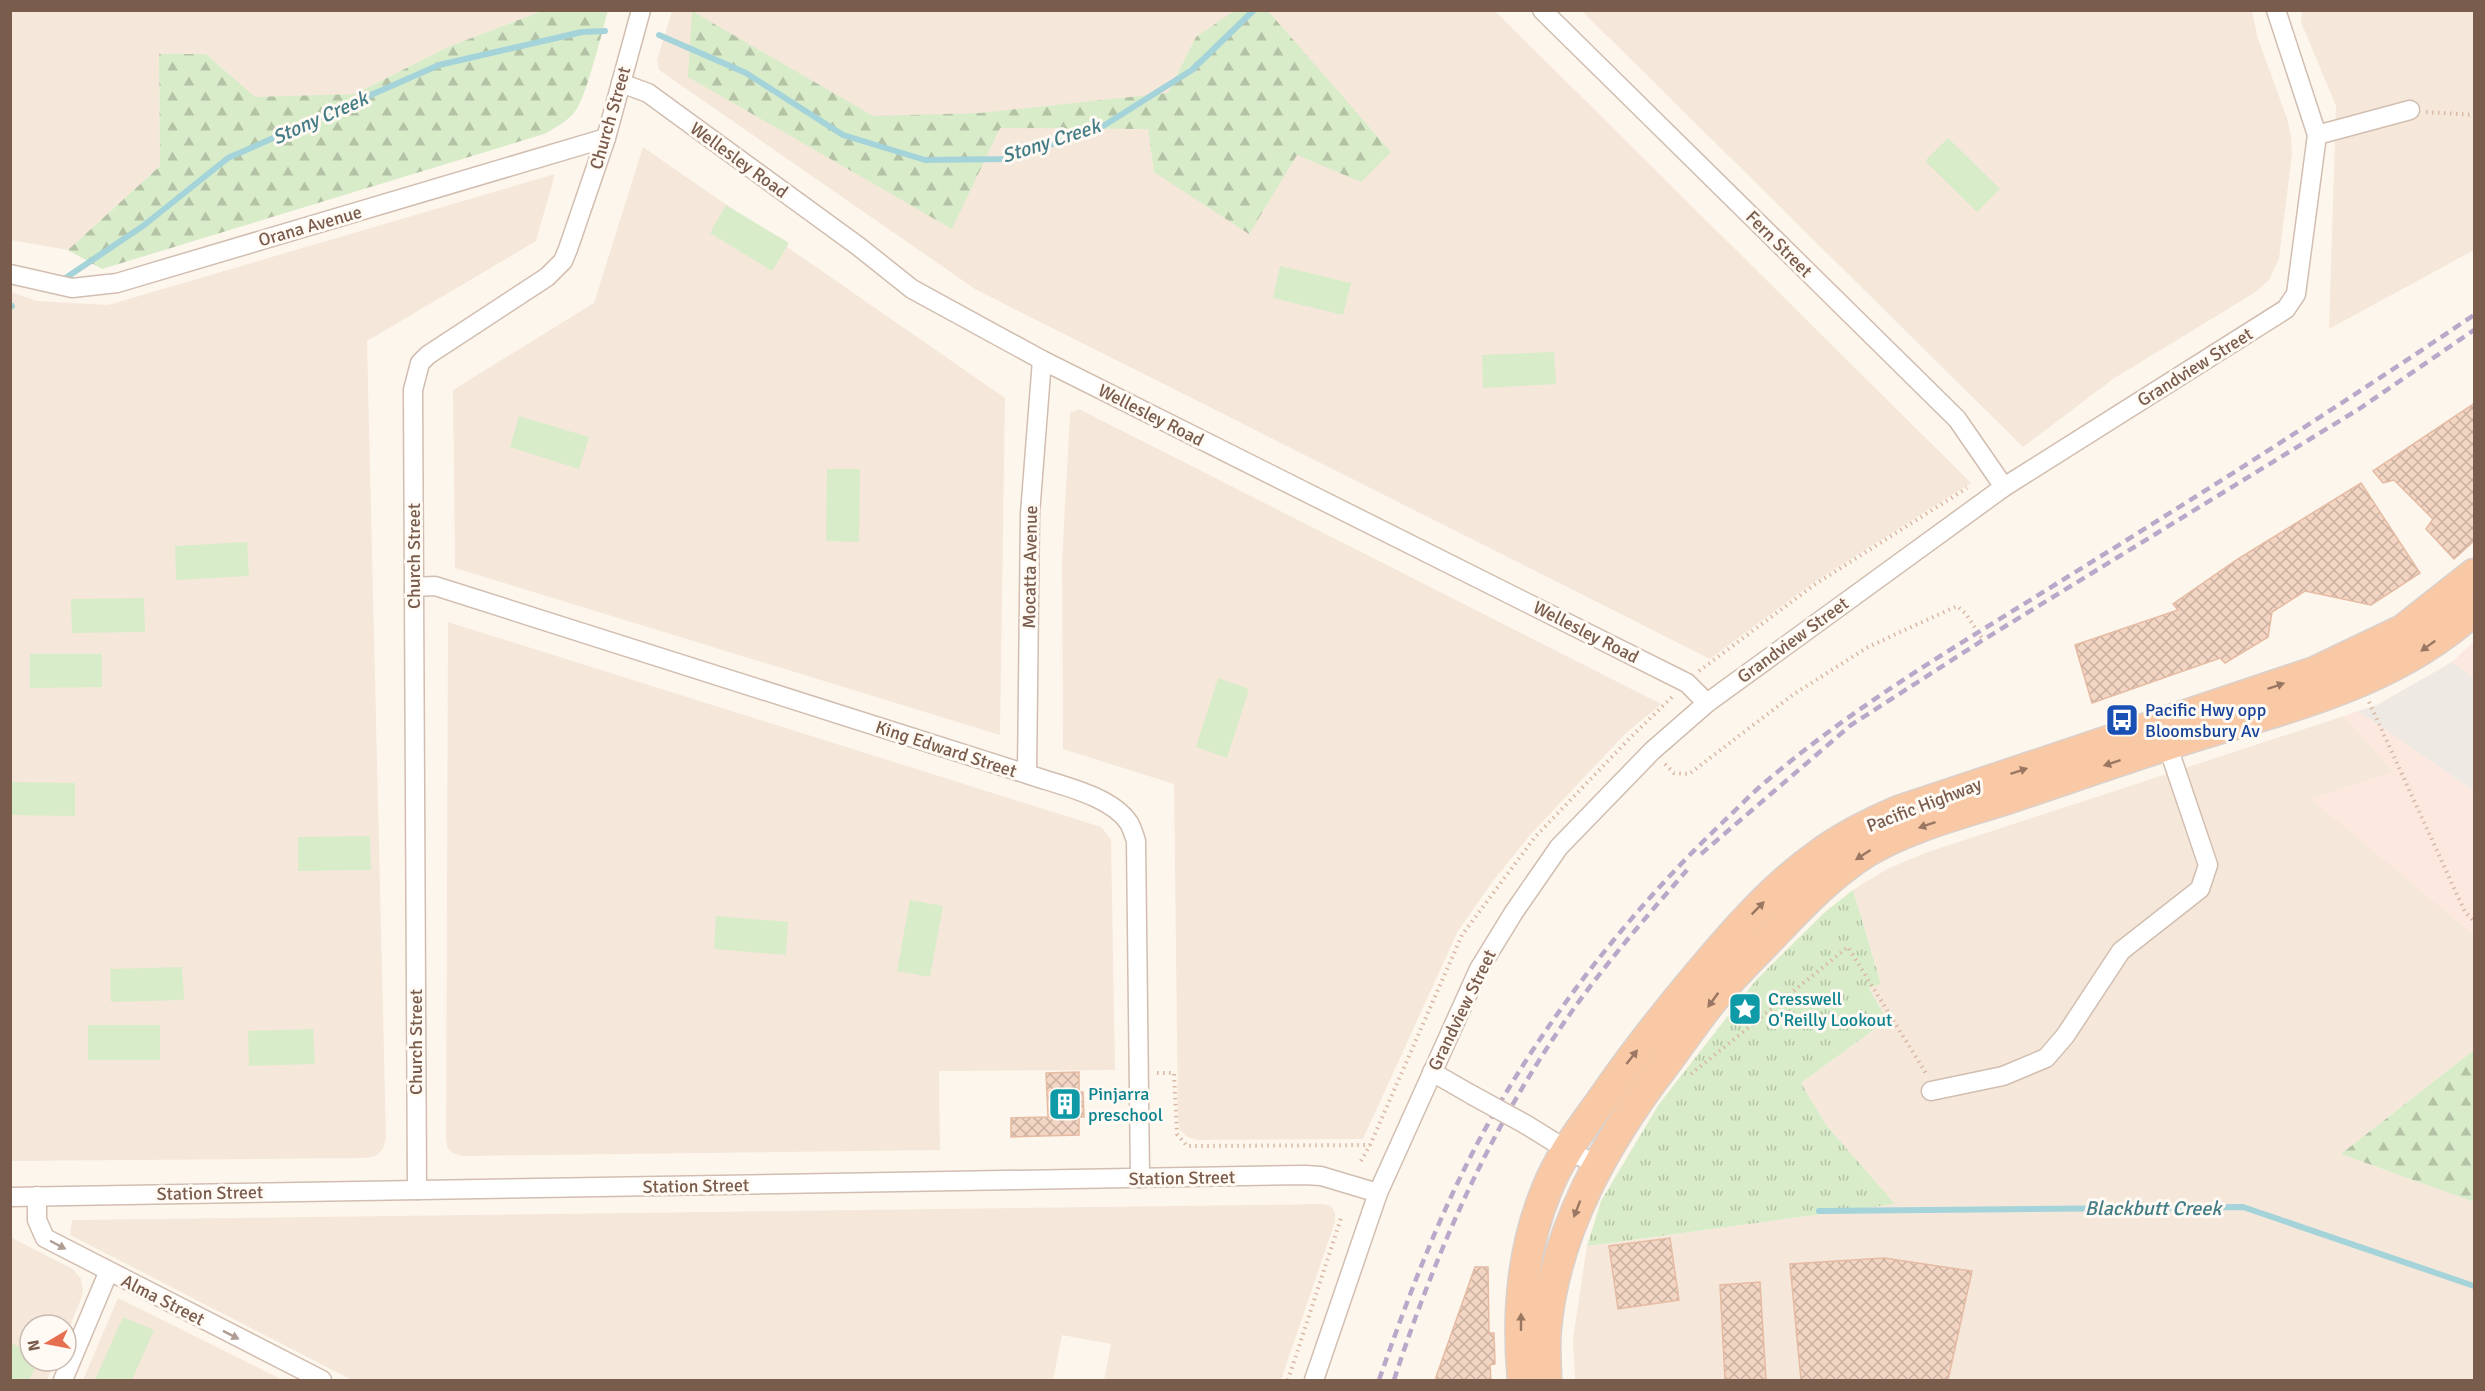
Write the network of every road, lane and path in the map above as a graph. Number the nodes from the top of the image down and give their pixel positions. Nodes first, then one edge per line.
1 (641, 10) edge
2 (1542, 10) edge
3 (2276, 10) edge
4 (621, 83) junction
5 (2410, 110) joint
6 (2475, 116) edge
7 (2317, 135) junction
8 (606, 138) junction
9 (10, 274) edge
10 (1042, 360) junction
11 (1992, 472) junction
12 (2004, 487) junction
13 (2475, 574) edge
14 (414, 586) junction
15 (2475, 610) edge
16 (1983, 640) dead end
17 (1698, 672) dead end
18 (1672, 697) dead end
19 (2367, 699) dead end
20 (1707, 703) junction
21 (1664, 704) dead end
22 (2164, 735) junction
23 (1652, 751) junction
24 (1027, 774) junction
25 (2475, 921) edge
26 (1432, 1072) junction
27 (1154, 1073) dead end
28 (1687, 1077) dead end
29 (1935, 1090) joint
30 (1370, 1145) dead end
31 (1567, 1150) junction
32 (1598, 1165) junction
33 (1140, 1178) junction
34 (417, 1190) junction
35 (1378, 1193) junction
36 (37, 1196) junction
37 (10, 1197) edge
38 (1341, 1218) dead end
39 (108, 1273) junction
40 (63, 1380) edge
41 (322, 1380) edge
42 (1288, 1380) edge
43 (1314, 1380) edge
44 (1523, 1380) edge
45 (1546, 1380) edge

1 - 4 street, Church Street
2 - 11 street, Fern Street
3 - 7 street, Grandview Street
4 - 8 street, Church Street
4 - 10 street, Wellesley Road
5 - 6 path
5 - 7 street
7 - 12 street, Grandview Street
8 - 9 street, Orana Avenue
8 - 14 street, Church Street
10 - 20 street, Wellesley Road
10 - 24 street, Mocatta Avenue
11 - 12 street, Fern Street
11 - 17 path
12 - 20 street, Grandview Street
22 -> 13 highway, Pacific Highway
14 - 24 street, King Edward Street
14 - 34 street, Church Street
15 -> 22 highway, Pacific Highway
16 - 23 path
18 - 21 path
19 - 25 path
20 - 23 street, Grandview Street
22 - 29 street
31 -> 22 highway, Pacific Highway
22 -> 32 highway, Pacific Highway
23 - 26 street, Grandview Street
24 - 33 street, King Edward Street
26 - 31 street, bridge
26 - 35 street, Grandview Street
27 - 30 path
28 - 29 path
31 - 32 street
44 -> 31 highway, Pacific Highway
32 -> 45 highway, Pacific Highway
33 - 34 street, Station Street
33 - 35 street, Station Street
34 - 36 street, Station Street
35 - 43 street, Grandview Street
36 - 37 street, Station Street
36 -> 39 street, Alma Street
38 - 42 path
39 - 40 street
39 -> 41 street, Alma Street

